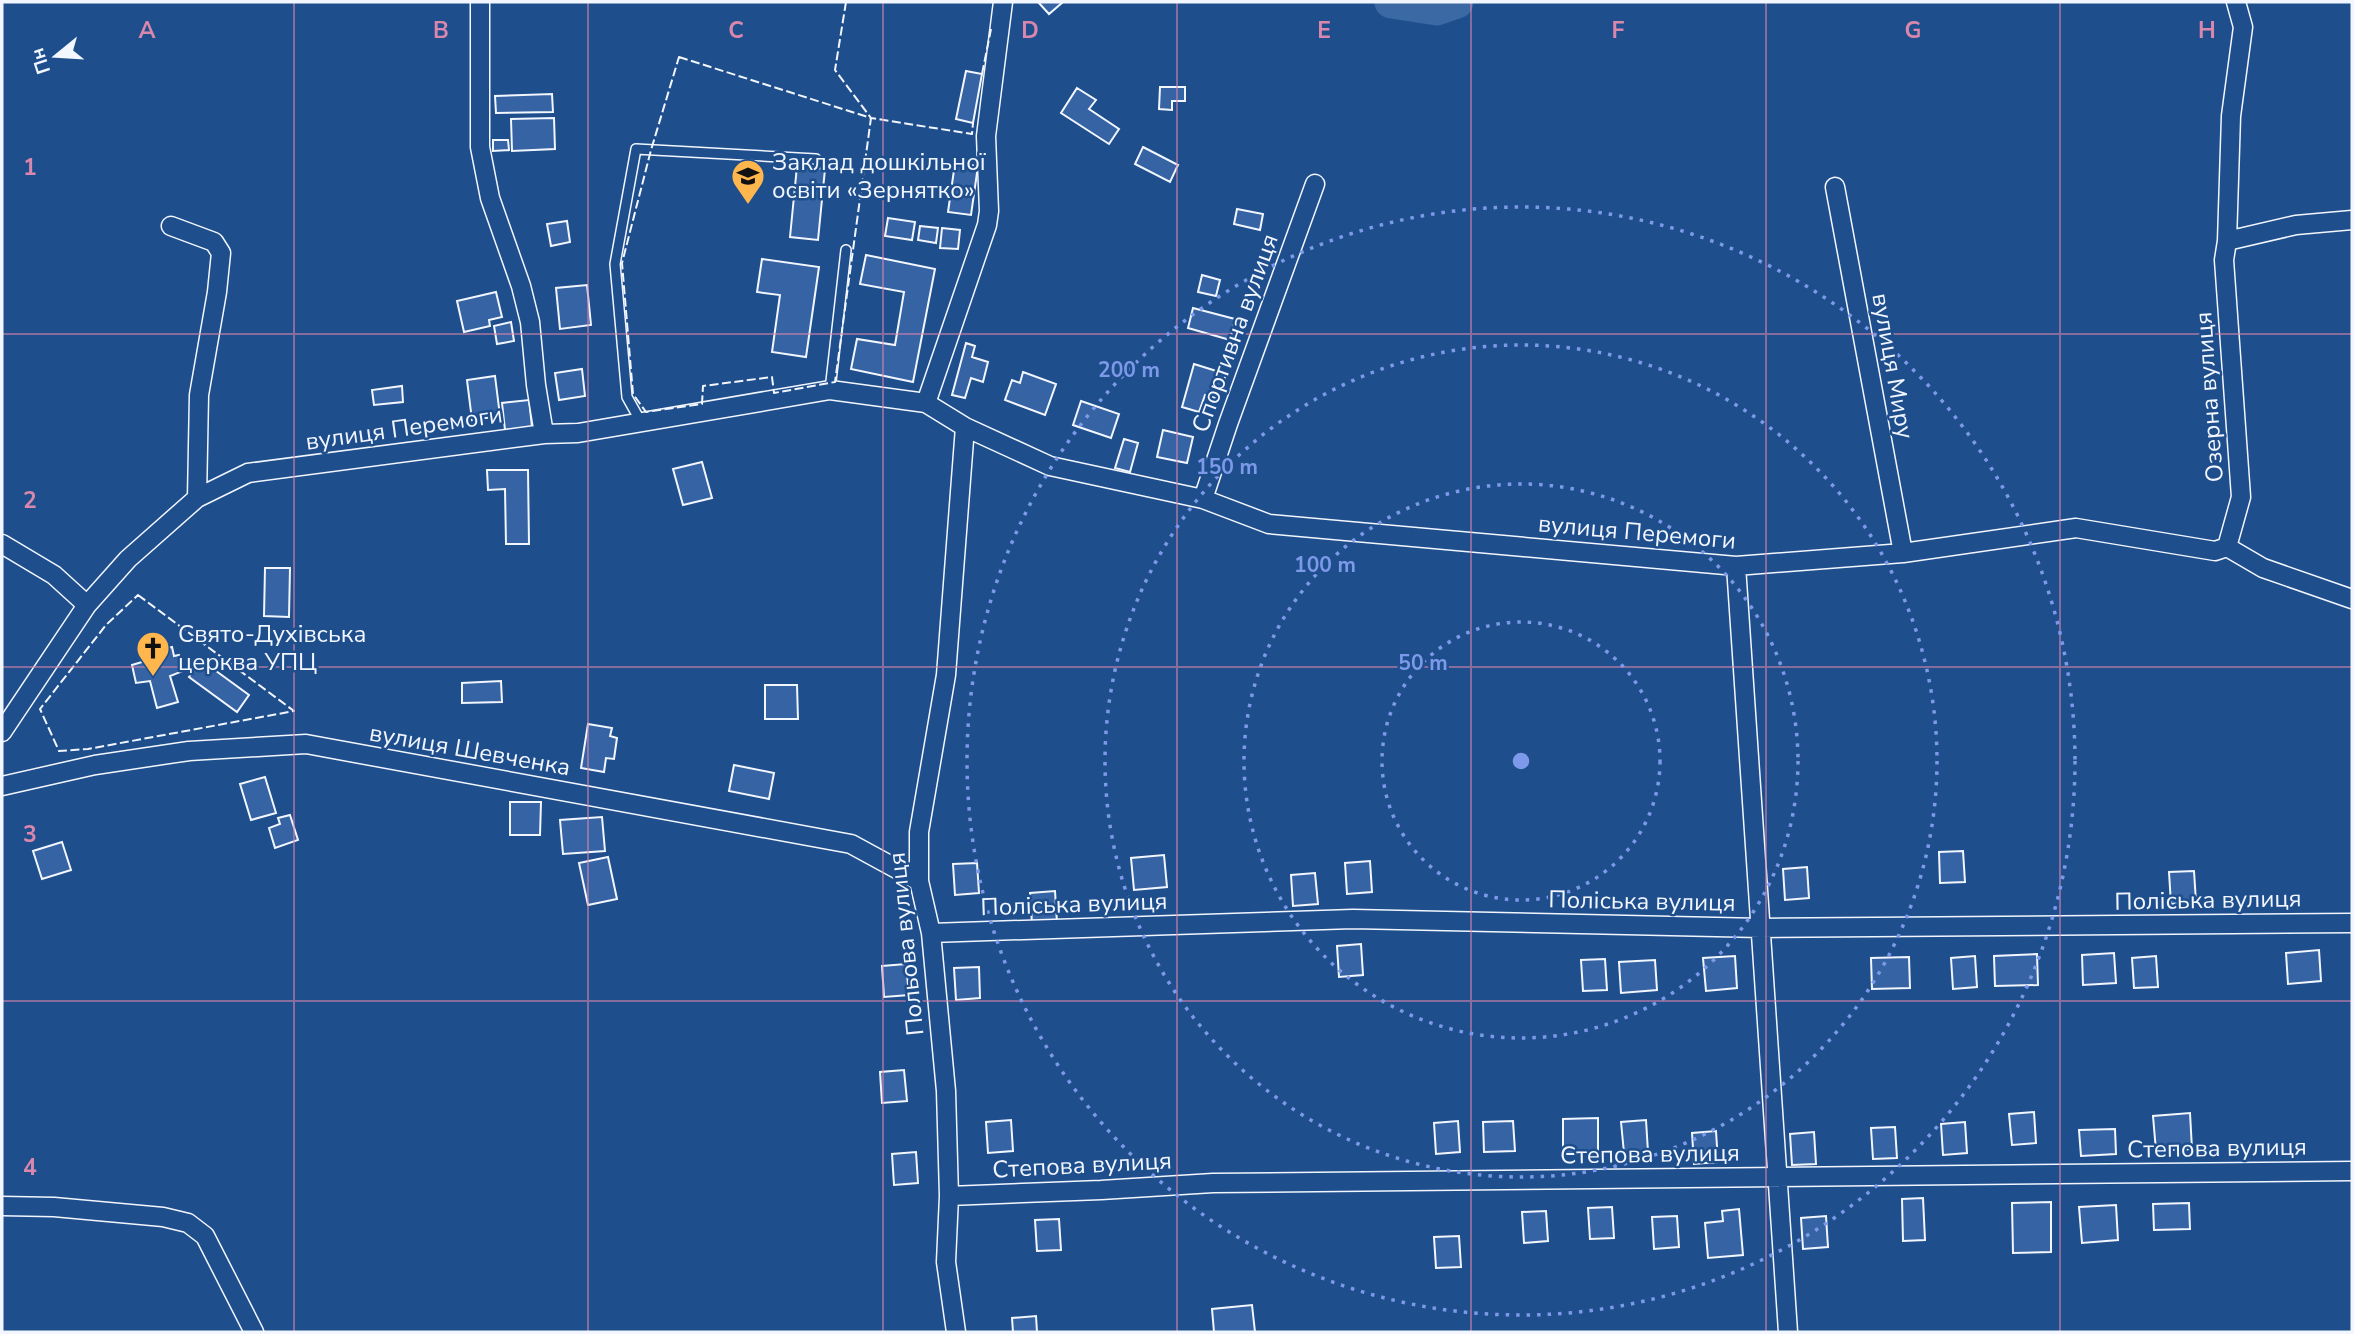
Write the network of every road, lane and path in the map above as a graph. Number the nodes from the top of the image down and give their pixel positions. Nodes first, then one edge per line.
1 (481, 2) edge
2 (1003, 2) edge
3 (2236, 2) edge
4 (816, 159) dead end
5 (1315, 184) dead end
6 (1835, 187) dead end
7 (2352, 220) edge
8 (171, 226) dead end
9 (2227, 241) junction
10 (846, 250) dead end
11 (830, 390) junction
12 (926, 403) junction
13 (641, 422) junction
14 (965, 427) junction
15 (544, 434) junction
16 (197, 498) junction
17 (1203, 499) junction
18 (2, 544) edge
19 (2227, 547) junction
20 (1903, 553) junction
21 (1736, 566) junction
22 (2352, 599) edge
23 (87, 605) junction
24 (2, 732) edge
25 (2, 786) edge
26 (919, 881) junction
27 (2352, 923) edge
28 (1760, 928) junction
29 (931, 933) junction
30 (2352, 1171) edge
31 (1777, 1177) junction
32 (949, 1196) junction
33 (2, 1206) edge
34 (254, 1332) edge
35 (956, 1332) edge
36 (1788, 1332) edge

1 - 15 street
2 - 12 street
3 - 9 street, Озерна вулиця
4 - 13 lane
5 - 17 street, Спортивна вулиця
6 - 20 street, вулиця Миру
7 - 9 street
8 - 16 street
9 - 19 street, Озерна вулиця
10 - 11 lane
11 - 12 street, вулиця Перемоги
11 - 13 street, вулиця Перемоги
12 - 14 street, вулиця Перемоги
13 - 15 street, вулиця Перемоги
14 - 17 street, вулиця Перемоги
14 - 26 street, Польова вулиця
15 - 16 street, вулиця Перемоги
16 - 23 street, вулиця Перемоги
17 - 21 street, вулиця Перемоги
18 - 23 street
19 - 20 street, вулиця Перемоги
19 - 22 street
20 - 21 street, вулиця Перемоги
21 - 28 street
23 - 24 street, вулиця Перемоги
25 - 26 street, вулиця Шевченка
26 - 29 street, Польова вулиця
27 - 28 street, Поліська вулиця
28 - 29 street, Поліська вулиця
28 - 31 street
29 - 32 street, Польова вулиця
30 - 31 street, Степова вулиця
31 - 32 street, Степова вулиця
31 - 36 street
32 - 35 street, Польова вулиця
33 - 34 street

